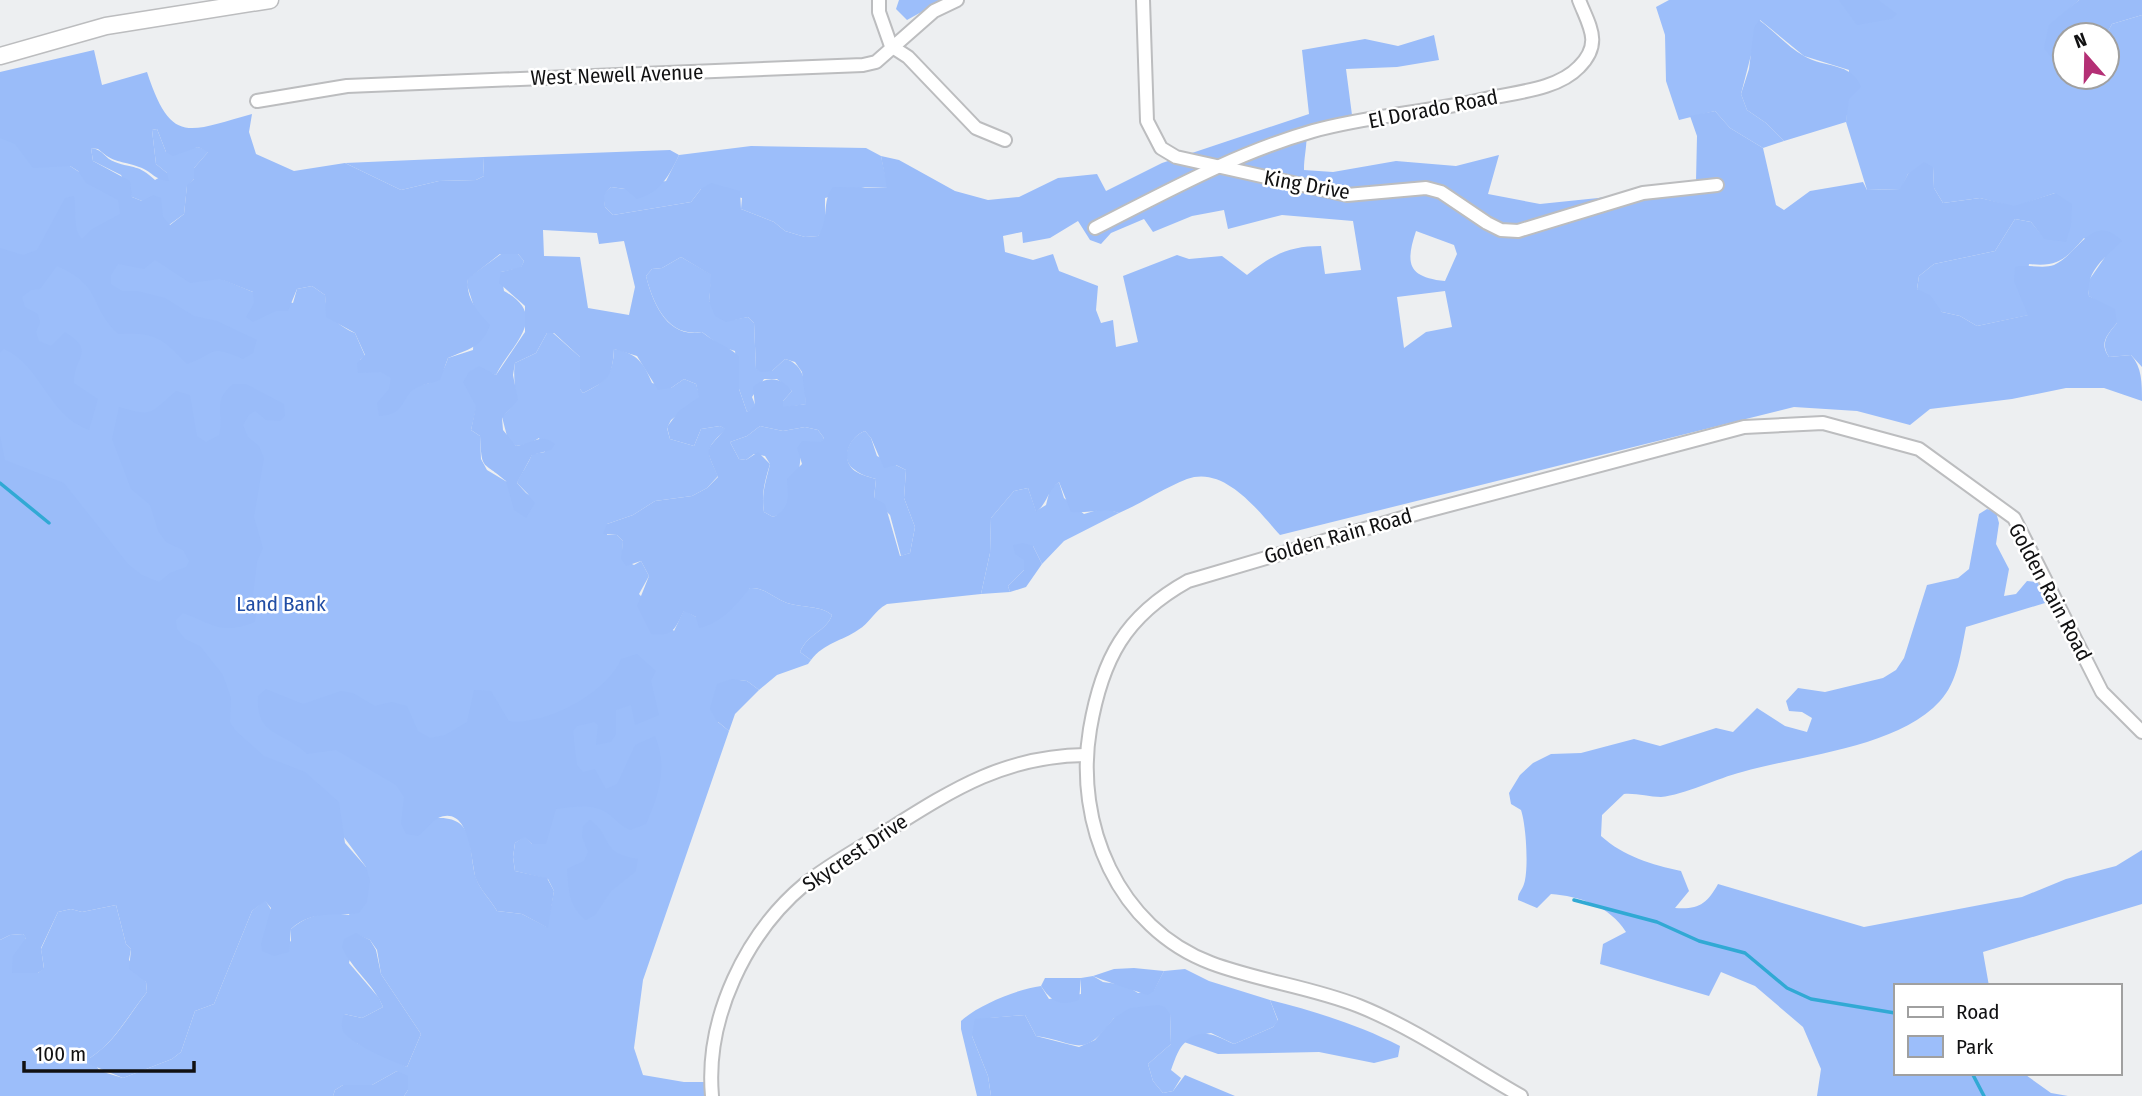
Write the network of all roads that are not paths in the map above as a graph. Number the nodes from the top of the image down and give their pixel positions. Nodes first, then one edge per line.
1 (270, 0) edge
2 (878, 0) edge
3 (957, 0) edge
4 (1143, 0) edge
5 (1578, 0) edge
6 (891, 46) junction
7 (0, 56) edge
8 (257, 101) dead end
9 (1005, 140) dead end
10 (1213, 167) junction
11 (1717, 184) dead end
12 (1095, 228) dead end
13 (2142, 732) edge
14 (1085, 755) junction
15 (712, 1096) edge
16 (1521, 1096) edge

1 - 7 main road
2 - 6 street
3 - 6 street, West Newell Avenue
4 - 10 street, King Drive
5 - 10 street, El Dorado Road
6 - 8 street, West Newell Avenue
6 - 9 street
10 - 11 street, King Drive
10 - 12 street, El Dorado Road
13 - 14 street, Golden Rain Road
14 - 15 street, Skycrest Drive
14 - 16 street, Golden Rain Road

